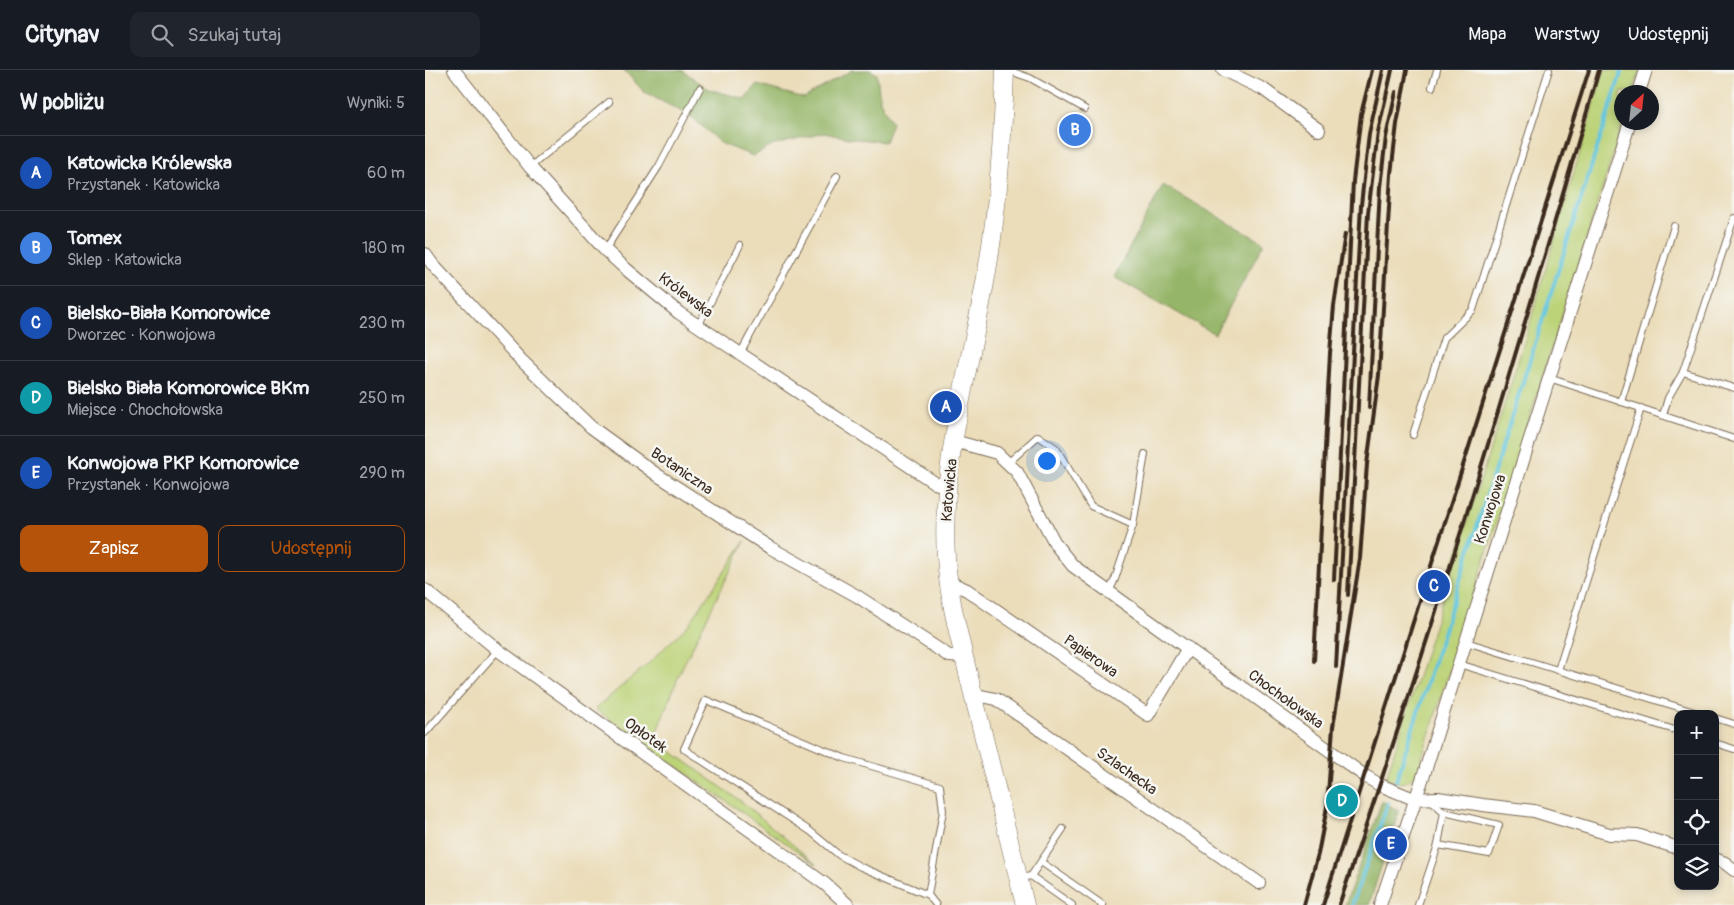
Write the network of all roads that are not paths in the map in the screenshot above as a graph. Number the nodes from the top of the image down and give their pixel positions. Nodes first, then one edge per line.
1 (454, 70) edge
2 (1006, 70) edge
3 (1223, 70) edge
4 (1437, 70) edge
5 (1549, 70) edge
6 (1646, 70) edge
7 (1641, 85) edge
8 (1432, 87) dead end
9 (701, 88) dead end
10 (609, 102) dead end
11 (1085, 109) dead end
12 (1319, 130) dead end
13 (1627, 130) edge
14 (530, 167) junction
15 (837, 176) dead end
16 (1734, 218) edge
17 (1674, 226) dead end
18 (740, 245) dead end
19 (605, 250) junction
20 (425, 254) edge
21 (698, 326) junction
22 (740, 354) junction
23 (1683, 372) junction
24 (1549, 378) junction
25 (1734, 388) edge
26 (1621, 402) junction
27 (1641, 408) junction
28 (1663, 415) junction
29 (1413, 435) dead end
30 (1734, 439) edge
31 (954, 440) junction
32 (1145, 454) dead end
33 (1008, 463) junction
34 (948, 487) junction
35 (1133, 525) junction
36 (949, 582) junction
37 (425, 590) edge
38 (1109, 592) junction
39 (1466, 642) junction
40 (1188, 648) junction
41 (498, 650) junction
42 (963, 657) junction
43 (1459, 664) junction
44 (1558, 670) junction
45 (972, 694) junction
46 (1688, 710) edge
47 (1719, 719) edge
48 (1734, 724) edge
49 (1674, 730) edge
50 (425, 733) edge
51 (1719, 744) edge
52 (1734, 749) edge
53 (1430, 798) junction
54 (1414, 799) junction
55 (1443, 812) junction
56 (1063, 829) dead end
57 (1438, 845) junction
58 (1674, 847) edge
59 (1719, 860) edge
60 (1041, 862) junction
61 (1734, 870) edge
62 (1025, 877) junction
63 (1259, 883) dead end
64 (928, 895) junction
65 (1068, 904) edge
66 (848, 905) edge
67 (936, 905) edge
68 (1025, 905) edge
69 (1103, 905) edge
70 (1380, 905) edge
71 (1418, 905) edge

1 - 14 street, Królewska
2 - 11 lane
2 - 31 street, Katowicka
3 - 12 street
4 - 8 lane
5 - 29 lane
6 - 7 street
9 - 19 lane
10 - 14 lane
13 - 24 street, Konwojowa
14 - 19 street, Królewska
15 - 22 lane
16 - 23 lane
17 - 26 lane
18 - 21 lane
19 - 21 street, Królewska
20 - 42 street, Botaniczna
21 - 22 street, Królewska
22 - 34 street, Królewska
23 - 25 lane
23 - 28 lane
24 - 26 lane
24 - 39 street, Konwojowa
26 - 27 lane
27 - 28 lane
27 - 44 lane
28 - 30 lane
31 - 33 street, Chochołowska
31 - 34 street, Katowicka
32 - 35 lane
33 - 35 lane
33 - 38 street, Chochołowska
34 - 36 street, Katowicka
35 - 38 lane
36 - 40 street, Papierowa
36 - 42 street, Katowicka
37 - 41 street, Opłotek
38 - 40 street, Chochołowska
39 - 43 street, Konwojowa
39 - 44 lane
40 - 54 street, Chochołowska
41 - 50 lane
41 - 66 street, Opłotek
42 - 45 street, Katowicka
43 - 49 lane
43 - 54 street, Konwojowa
44 - 46 lane
45 - 62 street, Katowicka
45 - 63 street, Szlachecka
47 - 48 lane
51 - 52 lane
53 - 54 street, Chochołowska
53 - 55 lane
53 - 58 street, Chochołowska
54 - 70 street, Konwojowa
55 - 57 lane
55 - 57 lane
56 - 60 lane
57 - 71 lane
59 - 61 street
60 - 62 lane
60 - 69 lane
62 - 65 lane
62 - 68 street, Katowicka
64 - 64 lane
64 - 67 lane

